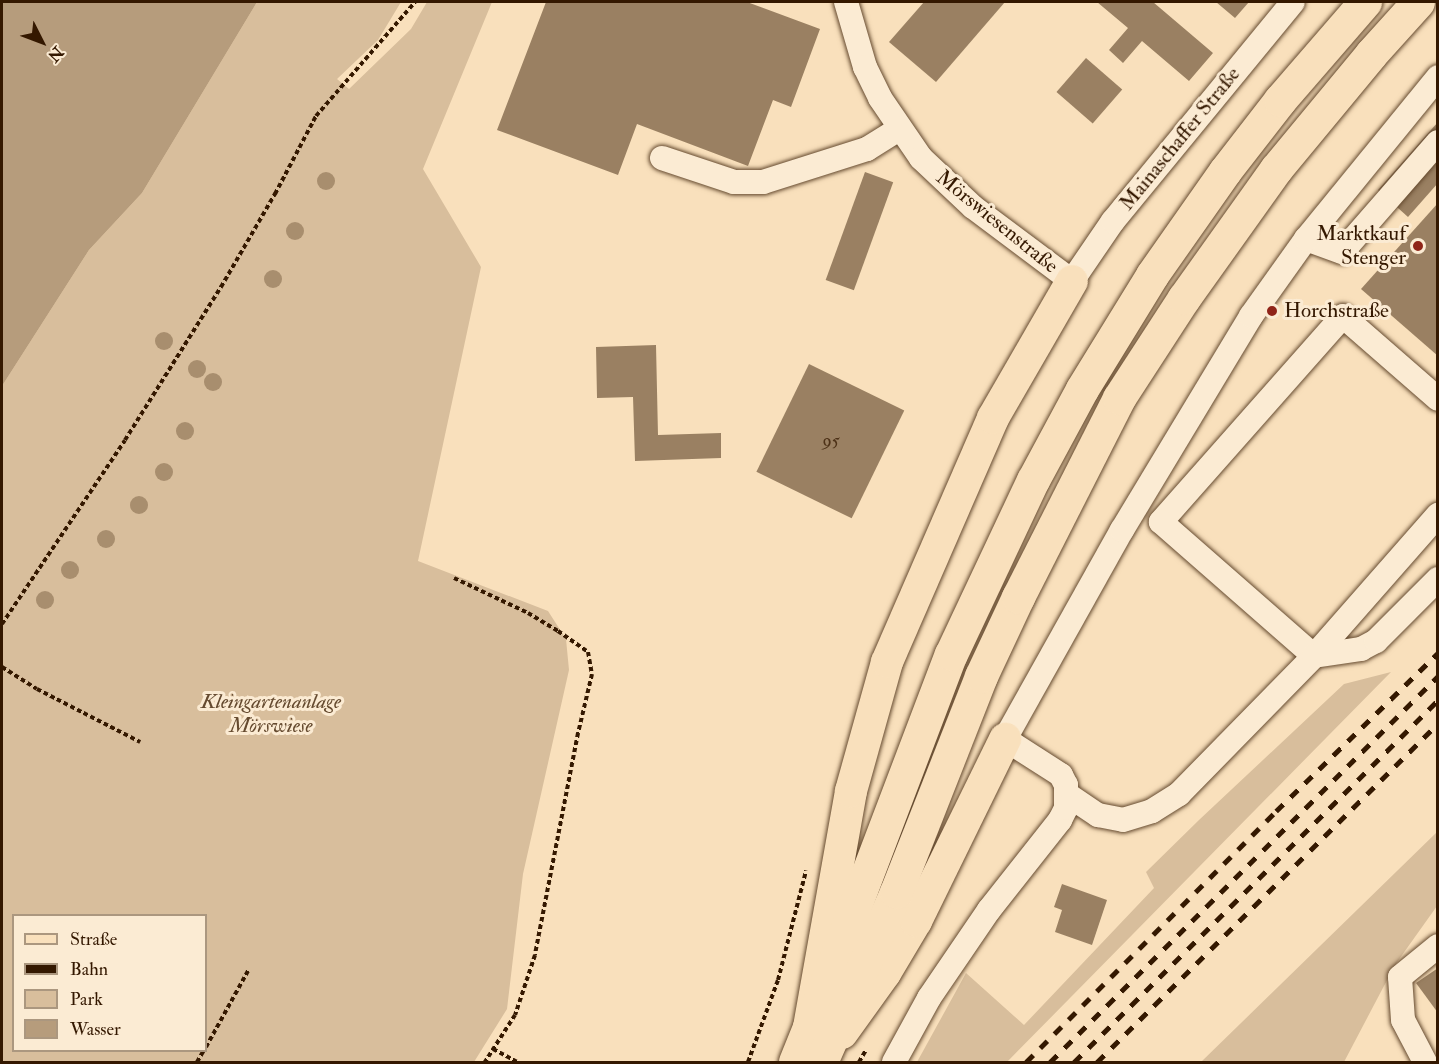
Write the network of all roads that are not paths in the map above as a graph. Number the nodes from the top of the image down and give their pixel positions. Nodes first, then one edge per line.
1 (846, 2) edge
2 (1293, 2) edge
3 (1365, 2) edge
4 (1418, 2) edge
5 (1437, 77) edge
6 (899, 129) junction
7 (1437, 142) edge
8 (662, 158) dead end
9 (1306, 239) junction
10 (1072, 281) junction
11 (1437, 399) edge
12 (1437, 515) edge
13 (1437, 579) edge
14 (1314, 656) junction
15 (1005, 739) junction
16 (1068, 795) junction
17 (1437, 946) edge
18 (809, 1027) junction
19 (795, 1062) edge
20 (821, 1062) edge
21 (894, 1062) edge
22 (1425, 1062) edge

1 - 6 street, Mörswiesenstraße
2 - 10 street, Mainaschaffer Straße
3 - 18 highway
4 - 20 highway
5 - 9 street
6 - 8 street
6 - 10 street, Mörswiesenstraße
7 - 9 street
9 - 15 street
10 - 18 main road
11 - 14 street
12 - 14 street
13 - 14 street
14 - 16 street
15 - 16 street
15 - 20 main road
16 - 21 street
17 - 22 street
18 - 19 main road

